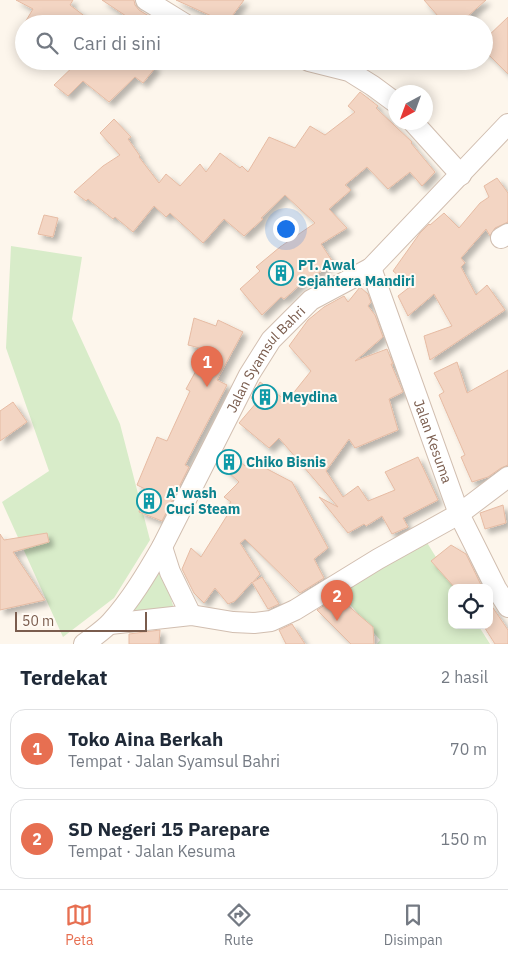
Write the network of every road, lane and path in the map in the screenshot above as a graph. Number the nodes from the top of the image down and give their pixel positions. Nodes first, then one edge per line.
1 (146, 0) edge
2 (170, 15) edge
3 (345, 70) edge
4 (388, 97) edge
5 (508, 124) edge
6 (420, 130) edge
7 (461, 176) junction
8 (370, 268) junction
9 (508, 477) edge
10 (459, 514) junction
11 (162, 547) junction
12 (508, 607) edge
13 (191, 615) junction
14 (110, 624) junction
15 (84, 644) edge

1 - 2 street
3 - 4 street
5 - 7 street, Jalan Syamsul Bahri
6 - 7 street
7 - 8 street, Jalan Syamsul Bahri
8 - 10 street, Jalan Kesuma
8 - 11 street, Jalan Syamsul Bahri
9 - 10 street
10 - 12 street, Jalan Kesuma
10 - 13 street
11 - 13 street
11 - 14 street, Jalan Syamsul Bahri
13 - 14 street
14 - 15 street, Jalan Syamsul Bahri

